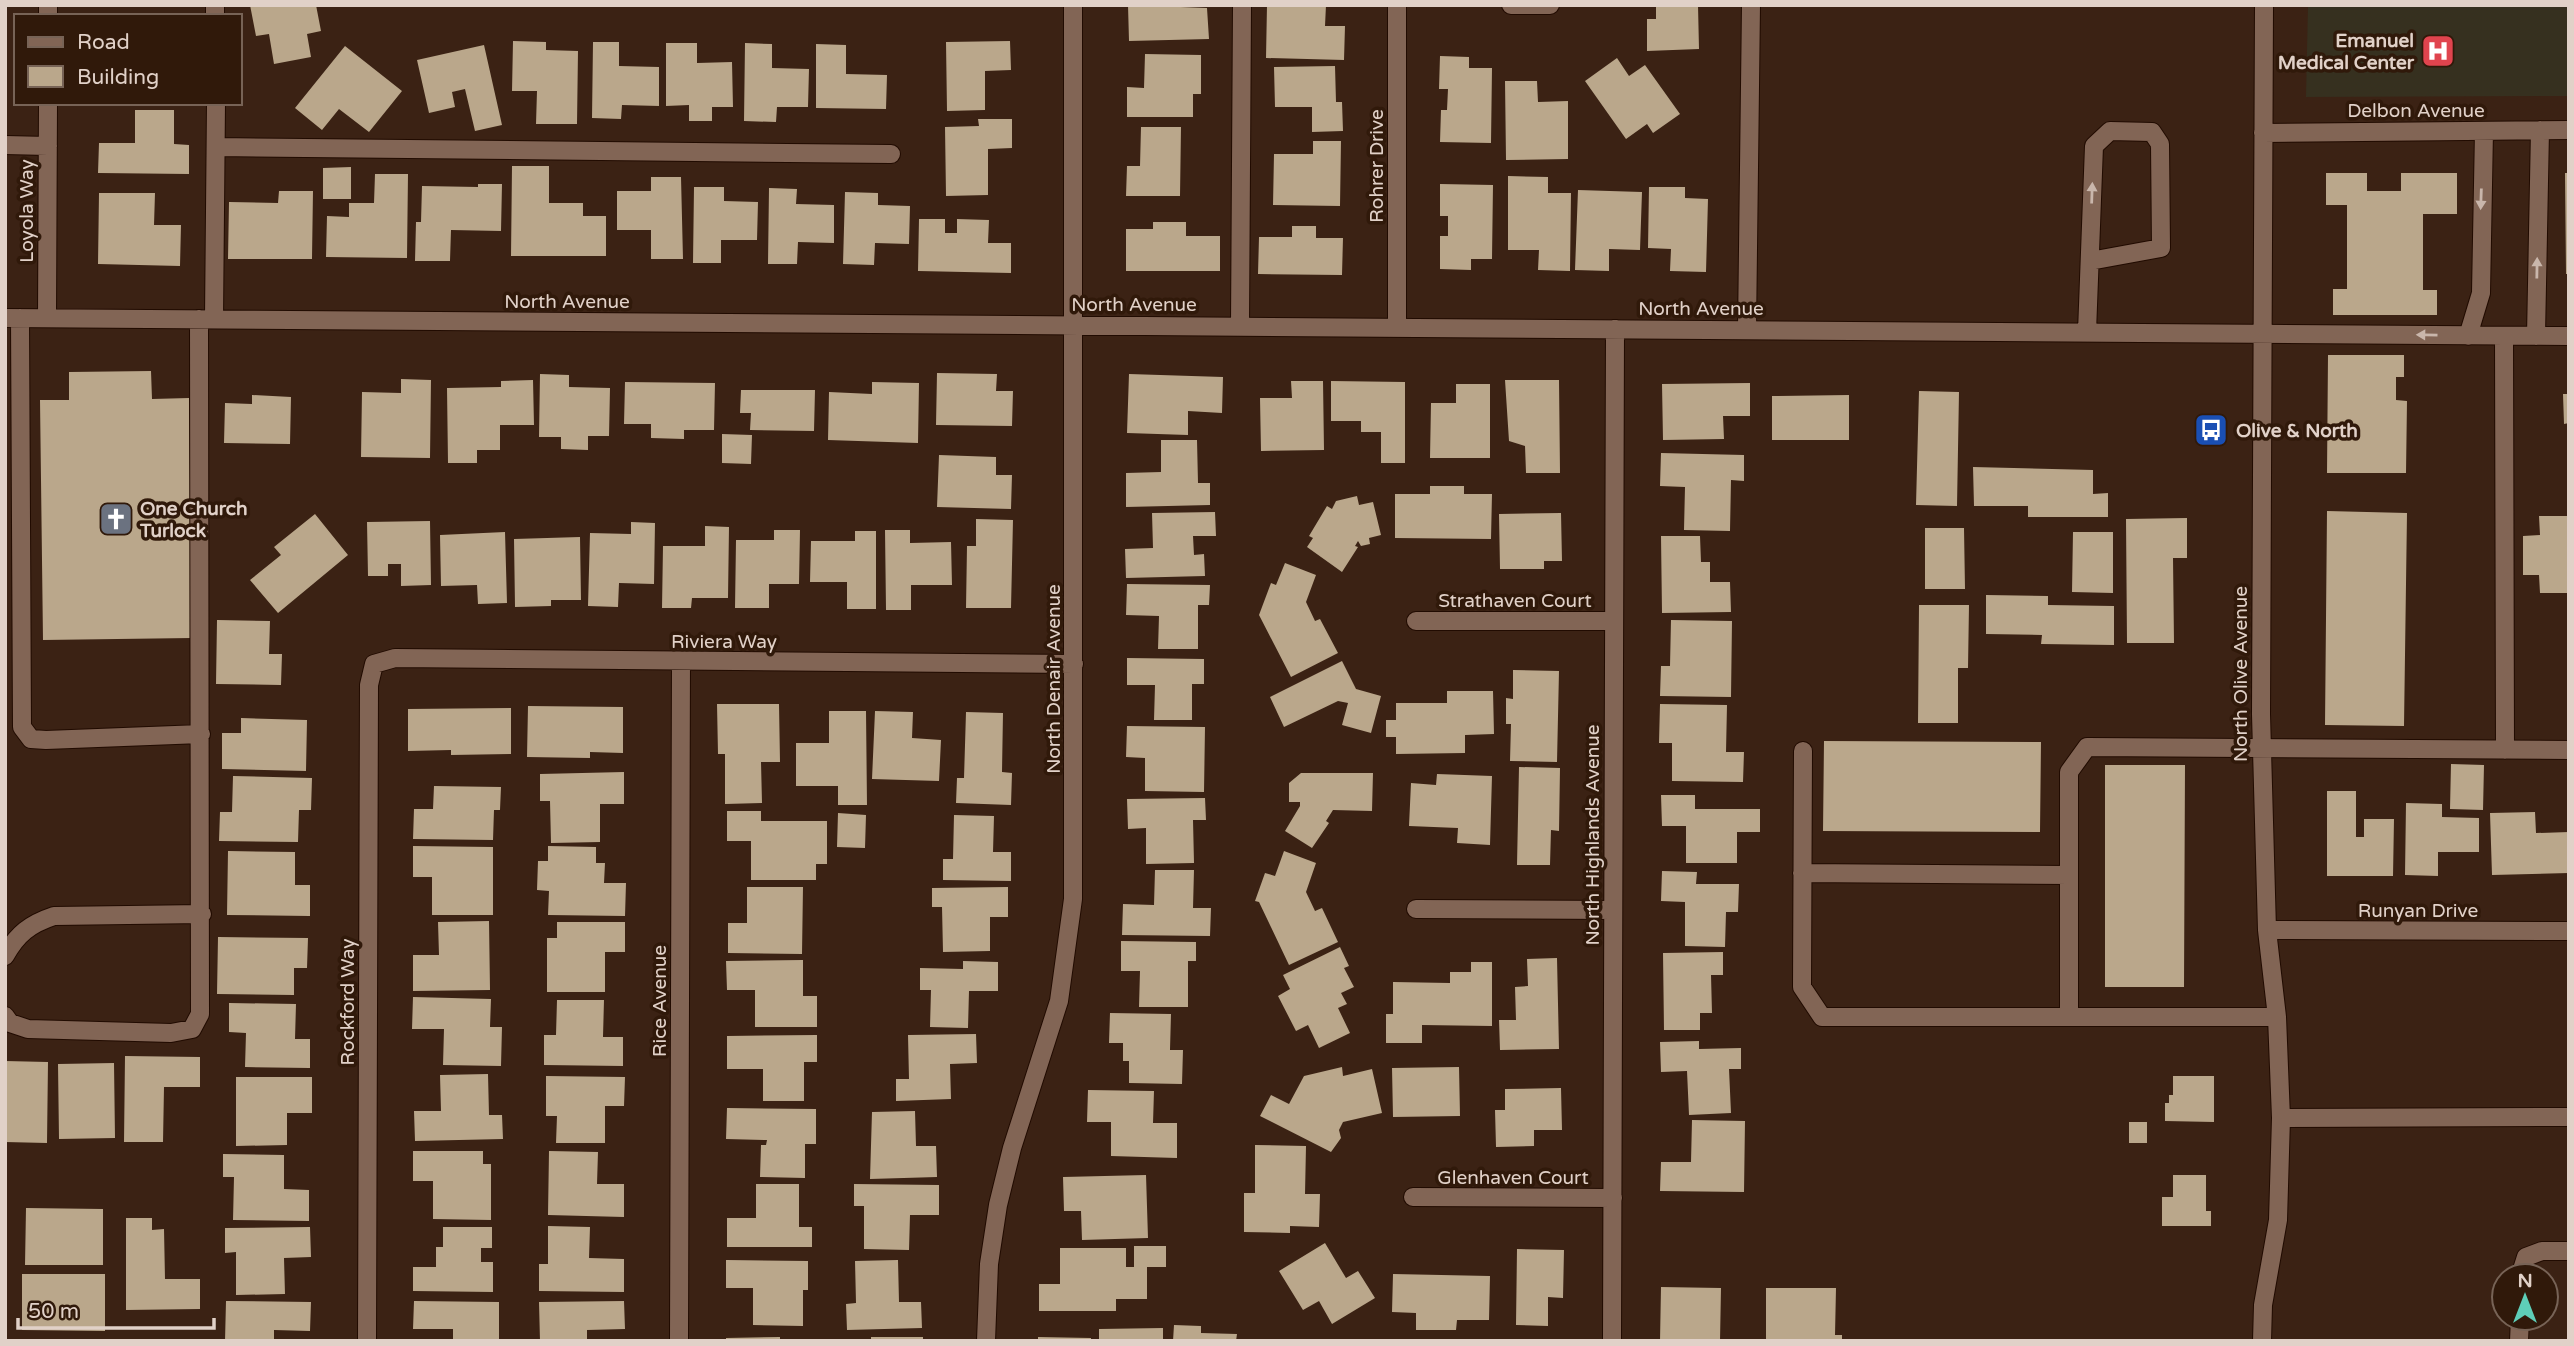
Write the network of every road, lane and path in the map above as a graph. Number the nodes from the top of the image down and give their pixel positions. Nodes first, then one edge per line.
1 (1073, 5) edge
2 (1242, 5) edge
3 (1397, 5) edge
4 (1511, 5) edge
5 (1549, 5) edge
6 (1751, 5) edge
7 (2264, 5) edge
8 (48, 105) edge
9 (216, 105) edge
10 (2569, 130) edge
11 (2484, 131) junction
12 (2540, 131) junction
13 (2263, 133) junction
14 (5, 145) edge
15 (48, 146) junction
16 (217, 147) junction
17 (891, 154) dead end
18 (2090, 261) junction
19 (13, 318) edge
20 (47, 318) junction
21 (206, 319) junction
22 (1074, 325) junction
23 (1240, 326) junction
24 (1397, 328) junction
25 (1615, 329) junction
26 (1747, 330) junction
27 (2087, 332) junction
28 (2262, 334) junction
29 (2468, 336) junction
30 (2504, 336) junction
31 (2536, 336) junction
32 (2569, 336) edge
33 (1416, 621) dead end
34 (1614, 621) junction
35 (681, 662) junction
36 (374, 664) joint
37 (1074, 664) junction
38 (201, 734) junction
39 (2261, 749) junction
40 (2505, 750) junction
41 (2569, 750) edge
42 (1803, 751) dead end
43 (1802, 873) junction
44 (2069, 875) junction
45 (1416, 909) dead end
46 (1613, 910) junction
47 (202, 914) junction
48 (2267, 930) junction
49 (2569, 931) edge
50 (5, 956) edge
51 (5, 1016) edge
52 (2069, 1017) junction
53 (2277, 1017) junction
54 (2569, 1117) edge
55 (2281, 1118) junction
56 (1413, 1197) dead end
57 (1613, 1198) junction
58 (2569, 1251) edge
59 (2523, 1262) edge
60 (367, 1341) edge
61 (680, 1341) edge
62 (986, 1341) edge
63 (1612, 1341) edge
64 (2262, 1341) edge

1 - 22 street, North Denair Avenue
2 - 23 street
3 - 24 street, Rohrer Drive
4 - 5 street
6 - 26 street
7 - 13 street, North Olive Avenue
8 - 15 street, Loyola Way
9 - 16 street
10 - 12 street, Delbon Avenue
11 - 12 street, Delbon Avenue
11 - 13 street, Delbon Avenue
11 -> 29 street
31 -> 12 street
13 - 28 street, North Olive Avenue
14 - 15 street
15 - 20 street, Loyola Way
16 - 17 street
16 - 21 street
18 -> 18 street
18 - 27 street
19 - 20 street, North Avenue
19 - 38 street
20 - 21 street, North Avenue
21 - 22 street, North Avenue
21 - 38 street
22 - 23 street, North Avenue
22 - 37 street, North Denair Avenue
23 - 24 street, North Avenue
24 - 25 street, North Avenue
25 - 26 street, North Avenue
25 - 34 street, North Highlands Avenue
26 - 27 street, North Avenue
27 - 28 street, North Avenue
29 -> 28 street, North Avenue
28 - 39 street, North Olive Avenue
29 - 30 street, North Avenue
30 - 31 street, North Avenue
30 - 40 street
31 - 32 street, North Avenue
33 - 34 street, Strathaven Court
34 - 46 street, North Highlands Avenue
35 - 36 street, Riviera Way
35 - 37 street, Riviera Way
35 - 61 street, Rice Avenue
36 - 60 street, Rockford Way
37 - 62 street, North Denair Avenue
38 - 47 street
39 - 40 street
39 - 44 street
39 - 48 street, North Olive Avenue
40 - 41 street
42 - 43 street
43 - 44 street
43 - 52 street
44 - 52 street
45 - 46 street
46 - 57 street, North Highlands Avenue
47 - 50 street
47 - 51 street
48 - 49 street, Runyan Drive
48 - 53 street, North Olive Avenue
52 - 53 street
53 - 55 street, North Olive Avenue
54 - 55 street
55 - 64 street, North Olive Avenue
56 - 57 street, Glenhaven Court
57 - 63 street, North Highlands Avenue
58 - 59 street

